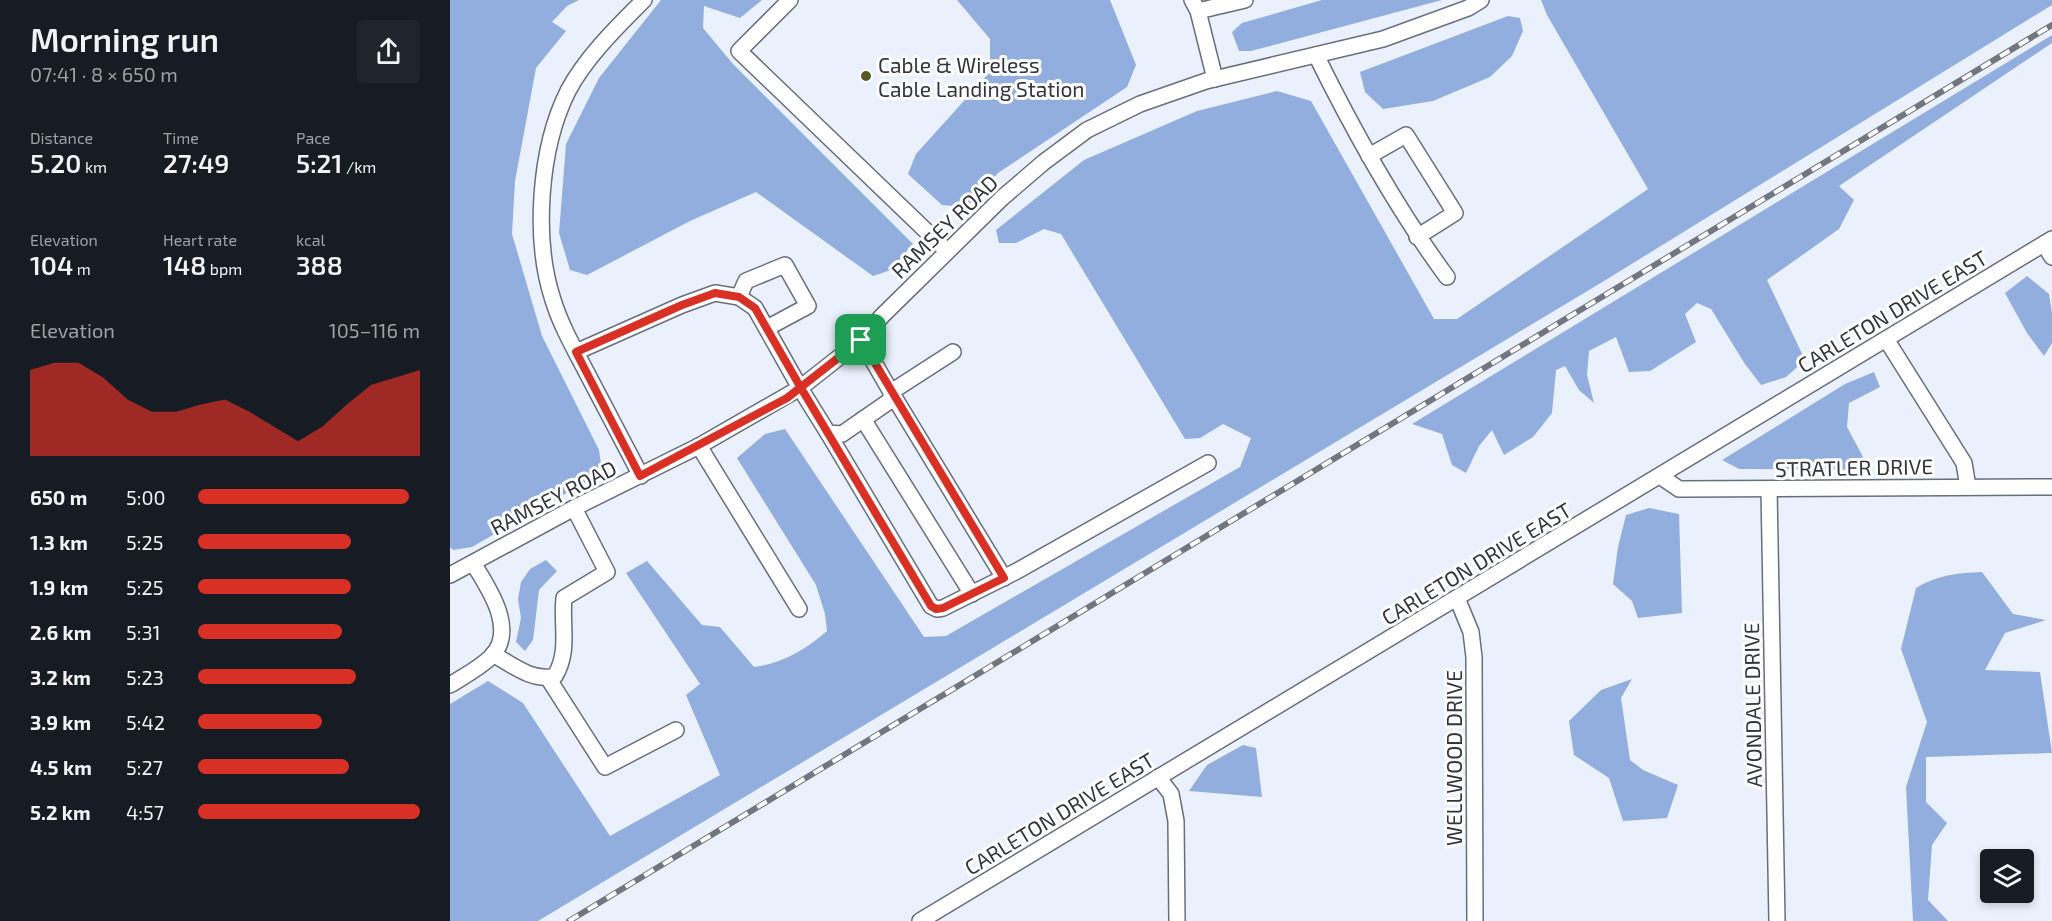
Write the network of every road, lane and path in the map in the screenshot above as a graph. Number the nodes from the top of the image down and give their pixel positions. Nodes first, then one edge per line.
1 (644, 0) edge
2 (790, 0) edge
3 (1245, 0) edge
4 (1481, 0) edge
5 (1195, 5) edge
6 (1316, 55) junction
7 (1215, 79) junction
8 (1370, 156) junction
9 (1417, 237) junction
10 (2049, 247) edge
11 (946, 251) junction
12 (1447, 277) dead end
13 (739, 297) junction
14 (766, 328) junction
15 (1886, 339) junction
16 (861, 340) junction
17 (576, 352) junction
18 (953, 352) dead end
19 (801, 388) junction
20 (891, 392) junction
21 (863, 419) junction
22 (828, 433) junction
23 (699, 446) junction
24 (1208, 463) dead end
25 (640, 476) junction
26 (1660, 476) junction
27 (1968, 487) junction
28 (2052, 487) edge
29 (1769, 489) junction
30 (574, 508) junction
31 (473, 563) junction
32 (451, 574) edge
33 (1004, 578) junction
34 (972, 594) junction
35 (1457, 598) junction
36 (799, 609) dead end
37 (493, 654) junction
38 (548, 678) junction
39 (450, 685) edge
40 (676, 730) dead end
41 (1158, 777) junction
42 (920, 921) edge
43 (1177, 921) edge
44 (1475, 921) edge
45 (1777, 921) edge

1 - 17 street
2 - 11 street
3 - 5 street
4 - 6 street, RAMSEY ROAD
5 - 7 street
6 - 7 street, RAMSEY ROAD
6 - 8 street
7 - 11 street, RAMSEY ROAD
8 - 9 street
8 - 9 street
9 - 12 street
10 - 15 street, CARLETON DRIVE EAST
11 - 16 street, RAMSEY ROAD
13 - 14 street
13 - 14 street
13 - 17 street
14 - 19 street
15 - 26 street, CARLETON DRIVE EAST
15 - 27 street
16 - 19 street, RAMSEY ROAD
16 - 20 street
17 - 25 street
18 - 20 street
19 - 22 street
19 - 23 street, RAMSEY ROAD
20 - 21 street
20 - 33 street
21 - 22 street
21 - 34 street
22 - 34 street
23 - 25 street, RAMSEY ROAD
23 - 36 street
24 - 33 street
25 - 30 street, RAMSEY ROAD
26 - 29 street, STRATLER DRIVE
26 - 35 street, CARLETON DRIVE EAST
27 - 28 street, STRATLER DRIVE
27 - 29 street, STRATLER DRIVE
29 - 45 street, AVONDALE DRIVE
30 - 31 street, RAMSEY ROAD
30 - 38 street
31 - 32 street, RAMSEY ROAD
31 - 37 street
33 - 34 street
35 - 41 street, CARLETON DRIVE EAST
35 - 44 street, WELLWOOD DRIVE
37 - 38 street
37 - 39 street
38 - 40 street
41 - 42 street, CARLETON DRIVE EAST
41 - 43 street

